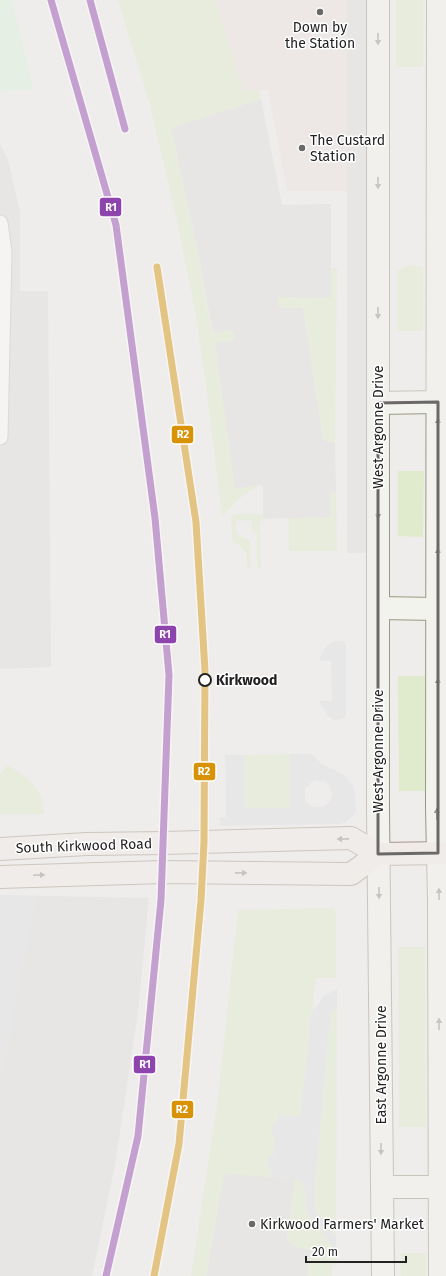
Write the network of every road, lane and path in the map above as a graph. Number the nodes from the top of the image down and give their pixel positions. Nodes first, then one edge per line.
1 (378, 0) edge
2 (438, 0) edge
3 (0, 223) edge
4 (438, 402) junction
5 (378, 403) junction
6 (0, 437) edge
7 (378, 608) junction
8 (438, 609) junction
9 (0, 849) edge
10 (442, 853) edge
11 (378, 854) junction
12 (0, 877) edge
13 (442, 1063) edge
14 (382, 1187) junction
15 (443, 1187) edge
16 (383, 1276) edge
17 (440, 1276) edge

1 -> 5 street, West Argonne Drive
2 - 4 street
3 - 6 lane
4 - 5 street
8 -> 4 street
5 -> 7 street, West Argonne Drive
7 - 8 street
7 - 11 street, West Argonne Drive
10 -> 8 street
11 -> 9 main road, South Kirkwood Road
10 - 11 main road
13 -> 10 street
12 -> 11 main road, South Kirkwood Road
11 -> 14 street, East Argonne Drive
13 - 15 street
14 - 15 street
14 - 16 street, East Argonne Drive
15 - 17 street

